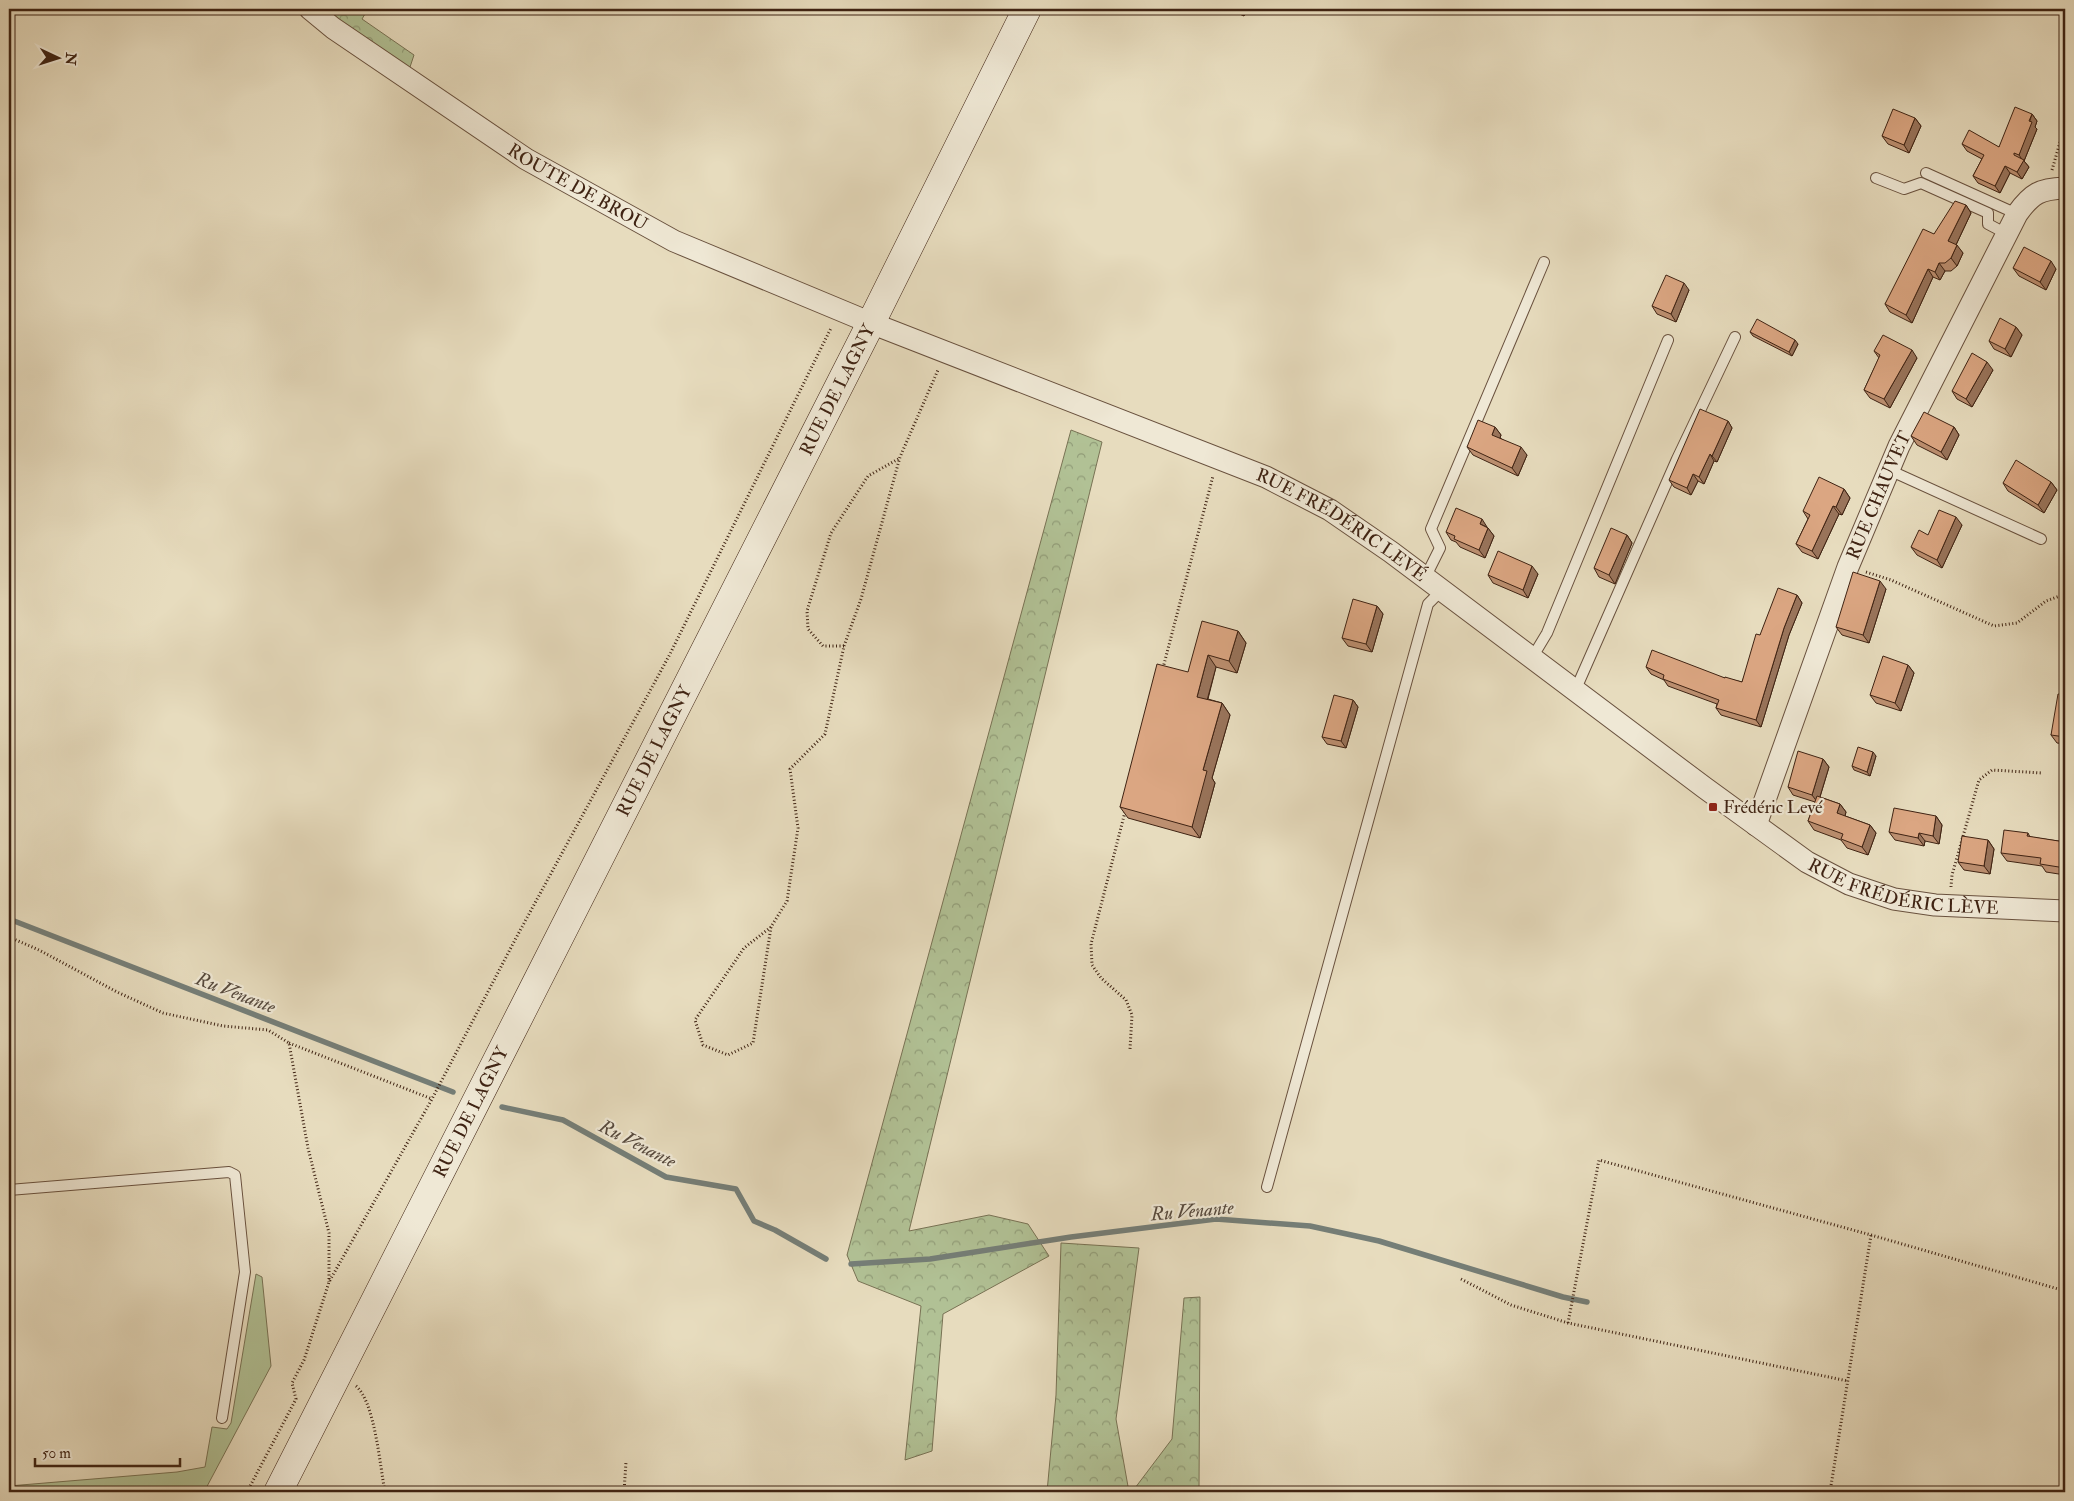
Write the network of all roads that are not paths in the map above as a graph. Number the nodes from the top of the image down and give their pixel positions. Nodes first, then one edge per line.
1 (310, 9) edge
2 (1027, 9) edge
3 (1926, 173) dead end
4 (1876, 178) dead end
5 (2055, 188) edge
6 (2016, 214) junction
7 (2007, 234) junction
8 (1544, 262) dead end
9 (871, 322) junction
10 (1735, 337) dead end
11 (1668, 340) dead end
12 (1889, 470) junction
13 (2041, 539) dead end
14 (1434, 584) junction
15 (1532, 658) junction
16 (1575, 691) junction
17 (1756, 825) junction
18 (2065, 911) edge
19 (1267, 1187) dead end
20 (9, 1190) edge
21 (222, 1418) dead end
22 (278, 1492) edge

1 - 9 street, ROUTE DE BROU
2 - 9 main road, RUE DE LAGNY
3 - 6 lane
4 - 7 lane
5 - 6 street, RUE CHAUVET
6 - 7 street, RUE CHAUVET
7 - 12 street, RUE CHAUVET
8 - 14 lane
9 - 14 street, RUE FRÉDÉRIC LEVÉ
9 - 22 main road, RUE DE LAGNY
10 - 16 lane
11 - 15 lane
12 - 13 lane
12 - 17 street, RUE CHAUVET
14 - 15 street, RUE FRÉDÉRIC LEVÉ
14 - 19 lane
15 - 16 street, RUE FRÉDÉRIC LEVÉ
16 - 17 street, RUE FRÉDÉRIC LEVÉ
17 - 18 street, RUE FRÉDÉRIC LÈVE
20 - 21 lane

